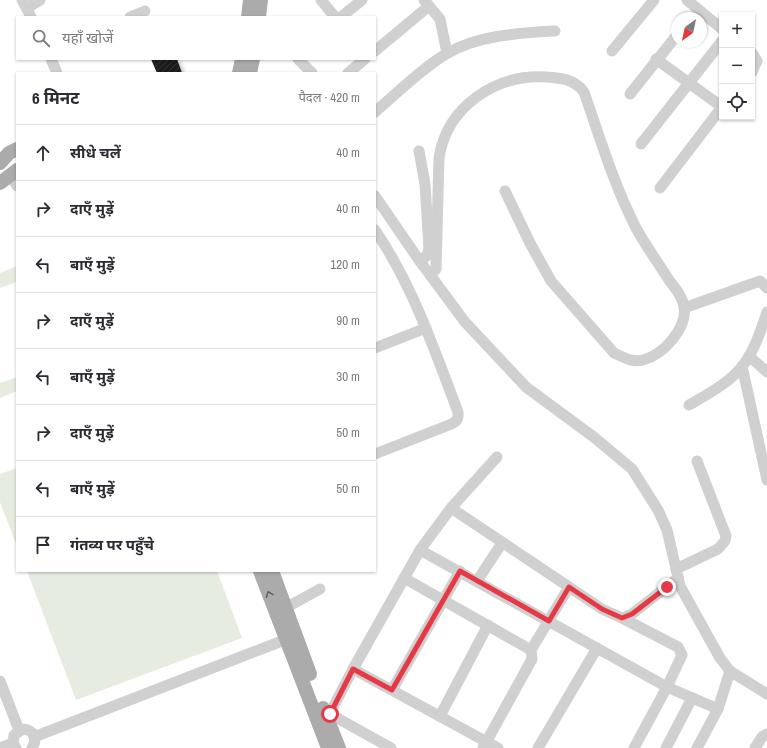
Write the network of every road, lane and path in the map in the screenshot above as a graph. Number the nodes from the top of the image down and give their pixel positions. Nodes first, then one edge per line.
1 (40, 0) edge
2 (250, 0) edge
3 (261, 0) edge
4 (321, 0) edge
5 (362, 0) edge
6 (654, 0) edge
7 (687, 0) edge
8 (426, 3) edge
9 (27, 8) edge
10 (145, 11) dead end
11 (694, 12) edge
12 (132, 16) edge
13 (248, 16) edge
14 (259, 16) edge
15 (334, 16) edge
16 (342, 16) edge
17 (707, 21) edge
18 (719, 27) edge
19 (555, 31) dead end
20 (671, 42) edge
21 (719, 45) edge
22 (376, 50) edge
23 (612, 51) dead end
24 (447, 53) junction
25 (656, 59) junction
26 (50, 60) edge
27 (242, 60) edge
28 (253, 60) edge
29 (299, 60) edge
30 (364, 60) edge
31 (56, 72) edge
32 (239, 72) edge
33 (250, 72) edge
34 (311, 72) edge
35 (349, 72) edge
36 (689, 84) junction
37 (630, 94) dead end
38 (719, 105) edge
39 (376, 111) edge
40 (719, 111) edge
41 (641, 144) dead end
42 (16, 150) edge
43 (419, 151) dead end
44 (0, 163) edge
45 (660, 188) dead end
46 (505, 191) dead end
47 (376, 197) edge
48 (376, 232) edge
49 (419, 260) junction
50 (430, 275) junction
51 (765, 283) edge
52 (684, 308) junction
53 (767, 312) edge
54 (426, 328) junction
55 (376, 348) edge
56 (750, 356) junction
57 (742, 366) junction
58 (767, 372) edge
59 (689, 405) dead end
60 (376, 454) edge
61 (497, 457) dead end
62 (697, 461) dead end
63 (767, 480) edge
64 (451, 508) junction
65 (502, 543) junction
66 (420, 550) junction
67 (460, 571) junction
68 (261, 572) edge
69 (272, 572) edge
70 (677, 574) junction
71 (404, 578) junction
72 (477, 581) junction
73 (569, 587) junction
74 (320, 589) dead end
75 (444, 600) junction
76 (281, 610) junction
77 (622, 618) junction
78 (549, 621) junction
79 (488, 625) junction
80 (287, 639) junction
81 (597, 648) junction
82 (531, 650) junction
83 (353, 669) junction
84 (730, 671) junction
85 (0, 681) edge
86 (667, 687) junction
87 (392, 690) junction
88 (767, 694) edge
89 (692, 698) junction
90 (718, 709) junction
91 (440, 716) junction
92 (329, 717) junction
93 (19, 730) junction
94 (767, 734) edge
95 (14, 745) edge
96 (33, 745) edge
97 (485, 745) edge
98 (0, 748) edge
99 (328, 748) edge
100 (339, 748) edge
101 (391, 748) edge
102 (498, 748) edge
103 (538, 748) edge
104 (634, 748) edge
105 (666, 748) edge
106 (697, 748) edge
107 (754, 748) edge

1 - 9 street
2 - 13 main road
3 - 14 main road
4 - 15 street
5 - 16 street
6 - 23 street
7 - 11 street
8 - 22 street
8 - 24 street
10 - 12 street
17 - 18 street
19 - 24 street
20 - 25 street
21 - 36 street
24 - 39 street
25 - 36 street
25 - 37 street
26 - 31 street
27 - 32 main road
28 - 33 main road
29 - 34 street
30 - 35 street
36 - 38 street
36 - 41 street
40 - 45 street
42 - 44 main road
43 - 49 street
46 - 52 street
47 - 49 street
48 - 54 street
49 - 50 street
50 - 52 street
50 - 70 street
51 - 52 street
53 - 56 street
54 - 55 street
54 - 60 street
56 - 57 street
56 - 58 street
57 - 59 street
57 - 63 street
61 - 64 street
62 - 70 street
64 - 65 street
64 - 66 street
65 - 72 street
65 - 73 street
66 - 67 street
66 - 71 street
67 - 72 street
67 - 75 street
76 -> 68 main road
69 - 76 main road
70 - 77 street
70 - 84 street
71 - 75 street
71 - 83 street
72 - 78 street
73 - 77 street
73 - 78 street
74 - 76 street
75 - 79 street
75 - 87 street
76 - 80 main road
76 - 92 main road
77 - 86 street
78 - 81 street
78 - 82 street
79 - 82 street
79 - 91 street
80 - 96 street
80 - 99 main road
81 - 86 street
81 - 103 street
82 - 97 street
83 - 87 street
83 - 92 street
84 - 88 street
84 - 90 street
85 - 93 street
86 - 89 street
86 - 104 street
87 - 91 street
89 - 90 street
89 - 105 street
90 - 106 street
91 - 97 street
92 - 100 main road
92 - 101 street
93 - 95 street
93 - 96 street
94 - 107 street
95 - 98 street
97 - 102 street

